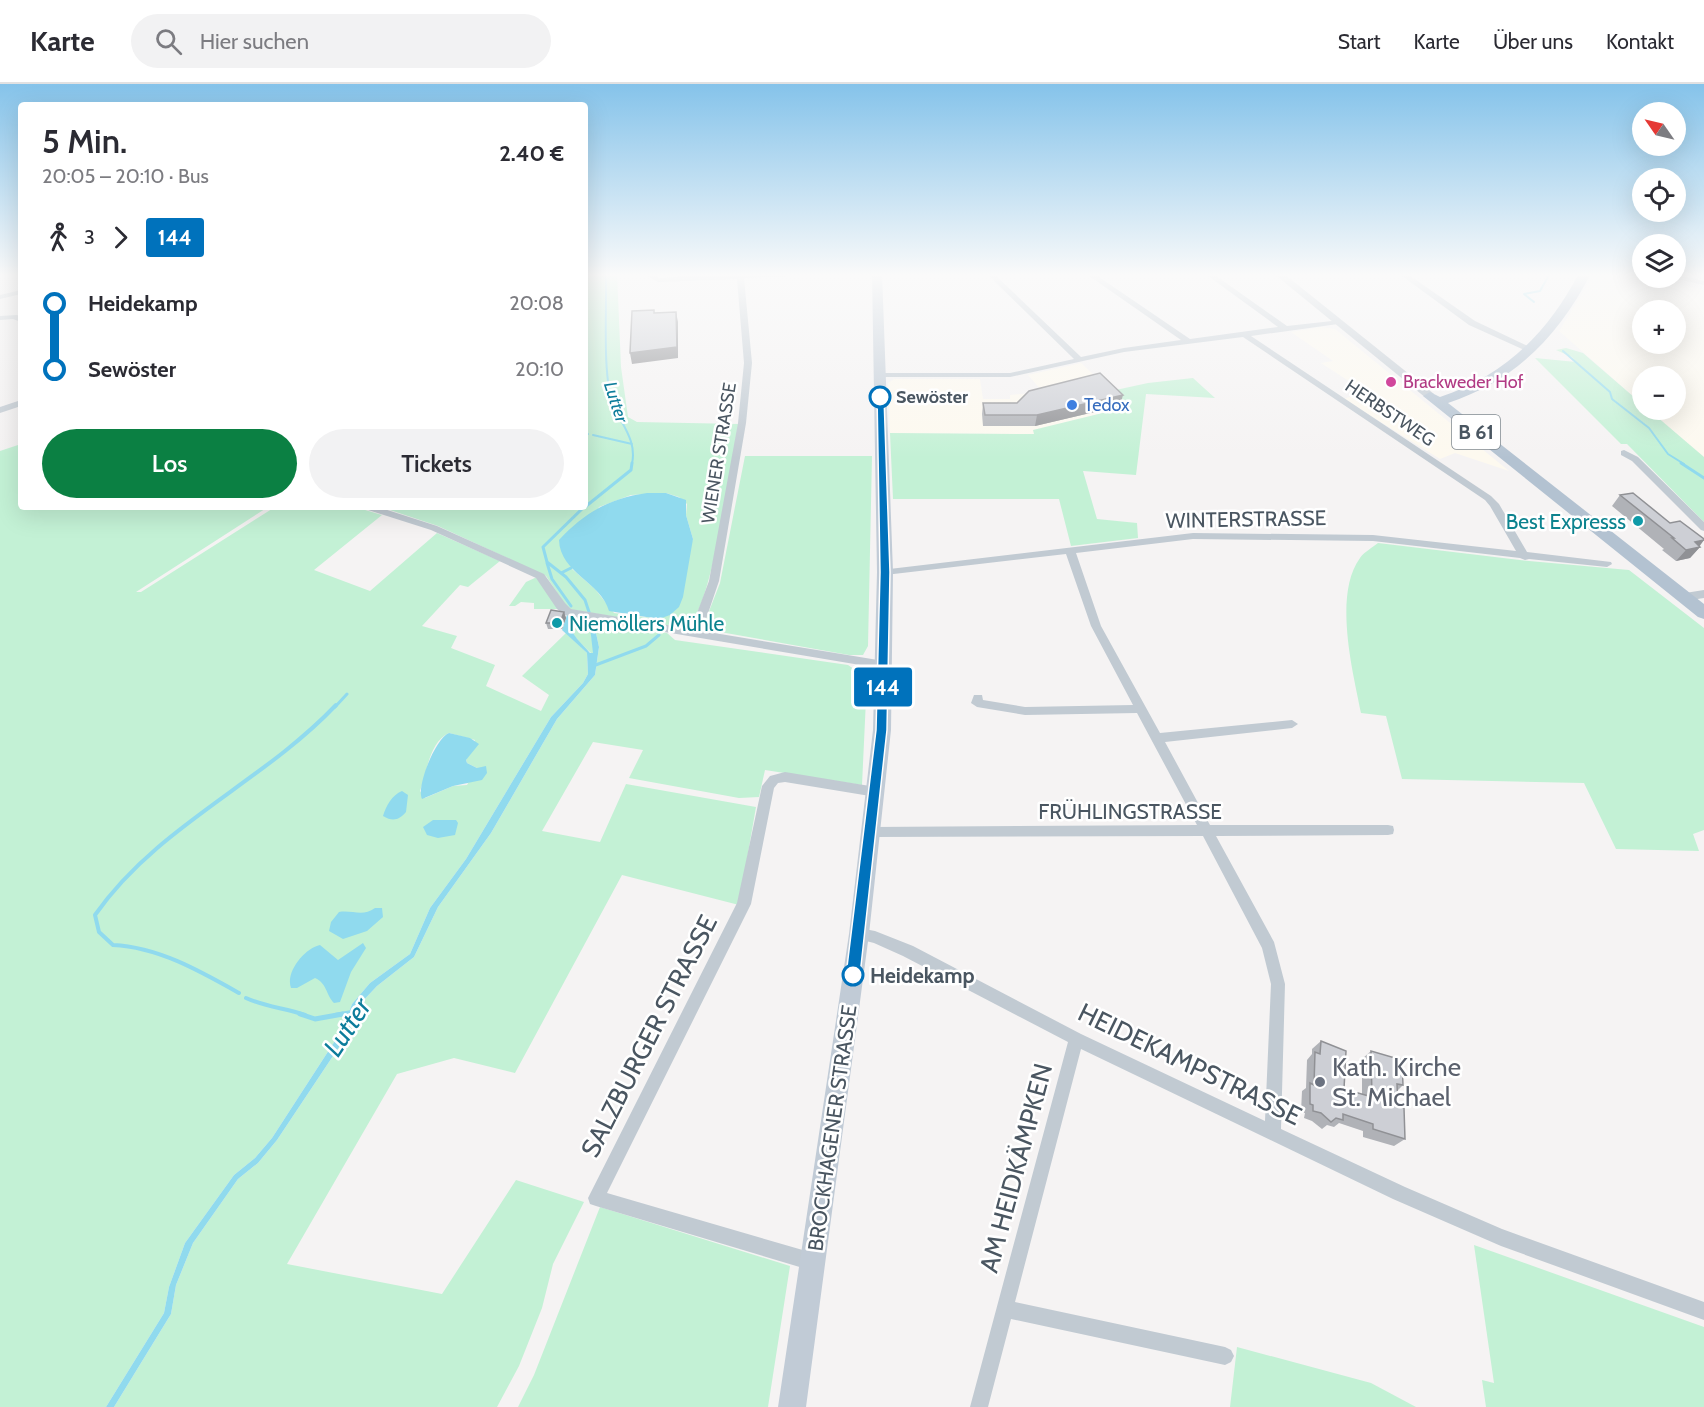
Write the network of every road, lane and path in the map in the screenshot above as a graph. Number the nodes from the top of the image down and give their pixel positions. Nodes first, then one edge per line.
1 (745, 335) edge
2 (879, 335) edge
3 (1054, 335) edge
4 (1178, 335) edge
5 (1255, 335) edge
6 (1354, 335) edge
7 (1498, 335) edge
8 (1534, 335) edge
9 (1540, 335) edge
10 (1246, 336) junction
11 (1189, 342) junction
12 (1526, 347) junction
13 (1080, 360) junction
14 (880, 375) junction
15 (1481, 386) junction
16 (1434, 399) junction
17 (18, 404) edge
18 (0, 410) edge
19 (1624, 453) dead end
20 (1515, 462) junction
21 (377, 510) edge
22 (1704, 528) edge
23 (1070, 551) junction
24 (1525, 557) junction
25 (1607, 564) dead end
26 (885, 572) junction
27 (1704, 594) edge
28 (1685, 597) junction
29 (1704, 613) edge
30 (695, 634) junction
31 (884, 665) junction
32 (978, 698) dead end
33 (1142, 709) junction
34 (1292, 724) dead end
35 (1158, 738) junction
36 (876, 792) junction
37 (1208, 830) junction
38 (1388, 830) dead end
39 (872, 832) junction
40 (859, 934) junction
41 (1076, 1039) junction
42 (1273, 1133) junction
43 (813, 1262) junction
44 (1006, 1309) junction
45 (1704, 1311) edge
46 (1225, 1356) dead end
47 (792, 1407) edge
48 (979, 1407) edge

1 - 30 street, WIENER STRASSE
2 - 14 main road, BROCKHAGENER STRASSE
3 - 13 street
4 - 11 street
5 - 10 street
6 - 16 street
7 - 12 street
8 - 12 main road, B 61
9 - 12 main road, B 61
10 - 11 street
10 - 24 street, HERBSTWEG
11 - 13 street
12 - 15 main road, B 61
12 - 16 main road, B 61
13 - 14 street
14 - 26 main road, BROCKHAGENER STRASSE
15 - 16 main road, B 61
15 - 20 main road, B 61
16 - 20 main road, B 61
17 - 18 street
19 - 22 street
20 - 28 main road, B 61
21 - 30 street
23 - 24 street, WINTERSTRASSE
23 - 26 street, WINTERSTRASSE
23 - 33 street
24 - 25 street, WINTERSTRASSE
26 - 31 main road, BROCKHAGENER STRASSE
27 - 28 street
28 - 29 main road, B 61
30 - 31 street
31 - 36 main road, BROCKHAGENER STRASSE
32 - 33 street
33 - 35 street
34 - 35 street
35 - 37 street
36 - 39 main road, BROCKHAGENER STRASSE
36 - 43 street, SALZBURGER STRASSE
37 - 38 street, FRÜHLINGSTRASSE
37 - 39 street, FRÜHLINGSTRASSE
37 - 42 street
39 - 40 main road, BROCKHAGENER STRASSE
40 - 41 street, HEIDEKAMPSTRASSE
40 - 43 main road, BROCKHAGENER STRASSE
41 - 42 street, HEIDEKAMPSTRASSE
41 - 44 street, AM HEIDKÄMPKEN
42 - 45 street, HEIDEKAMPSTRASSE
43 - 47 main road, BROCKHAGENER STRASSE
44 - 46 street
44 - 48 street, AM HEIDKÄMPKEN

